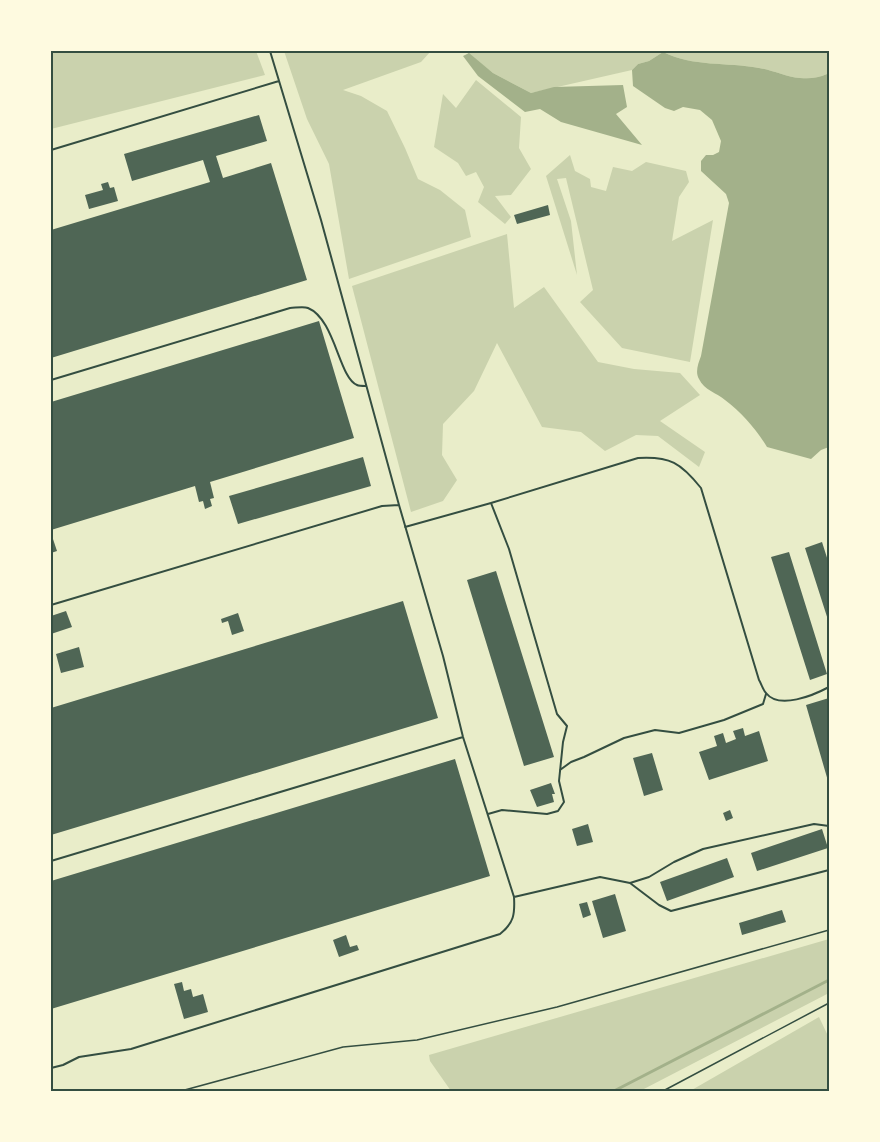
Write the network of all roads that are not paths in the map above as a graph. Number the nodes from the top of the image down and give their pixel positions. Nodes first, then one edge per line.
1 (270, 51) edge
2 (279, 81) junction
3 (51, 150) edge
4 (51, 380) edge
5 (366, 386) junction
6 (491, 503) junction
7 (399, 505) junction
8 (405, 527) junction
9 (51, 605) edge
10 (829, 687) edge
11 (766, 694) junction
12 (464, 737) junction
13 (560, 770) junction
14 (488, 814) junction
15 (829, 826) edge
16 (51, 861) edge
17 (829, 870) edge
18 (630, 883) junction
19 (514, 897) junction
20 (51, 1068) edge

1 - 2 lane
2 - 3 lane
2 - 5 lane
4 - 5 lane
5 - 7 lane
6 - 8 lane
6 - 11 lane
6 - 13 lane
7 - 8 lane
7 - 9 lane
8 - 12 lane
10 - 11 lane
11 - 13 lane
12 - 14 lane
12 - 16 lane
13 - 14 lane
14 - 19 lane
15 - 18 lane
17 - 18 lane
18 - 19 lane
19 - 20 lane

